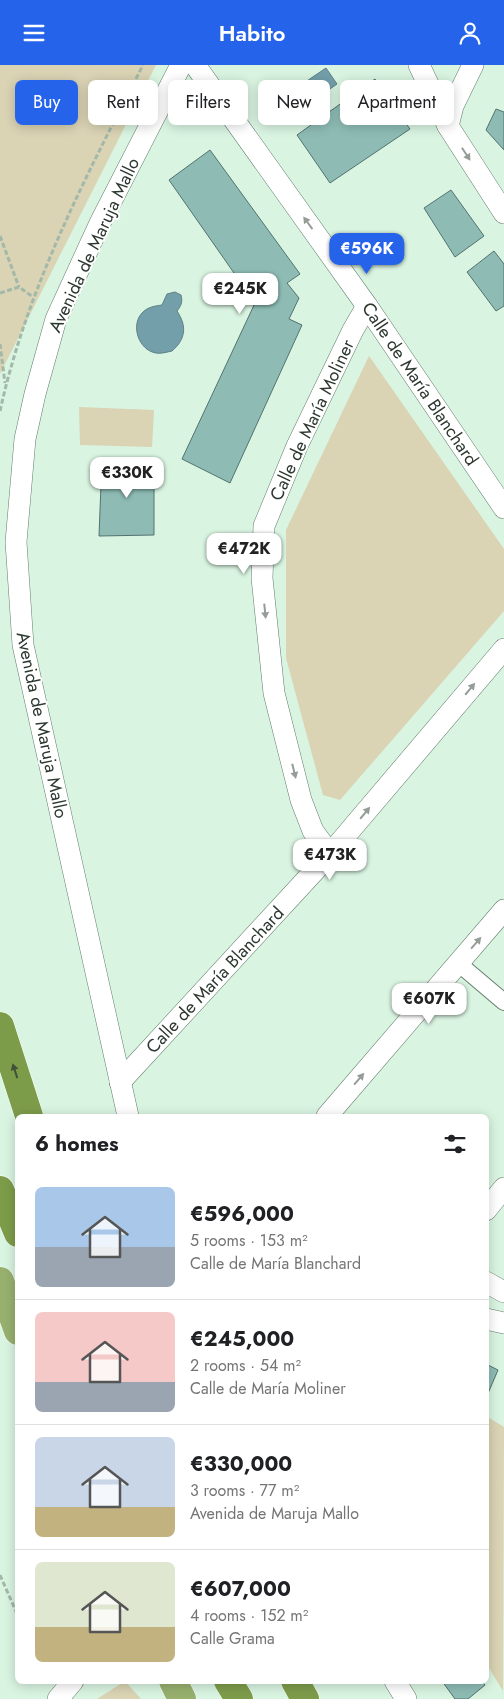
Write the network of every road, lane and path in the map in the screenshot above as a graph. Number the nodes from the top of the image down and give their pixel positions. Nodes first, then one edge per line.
1 (143, 65) edge
2 (181, 65) edge
3 (195, 65) edge
4 (419, 65) edge
5 (474, 65) edge
6 (448, 126) junction
7 (504, 213) edge
8 (0, 236) edge
9 (19, 287) junction
10 (0, 293) edge
11 (34, 297) junction
12 (367, 306) junction
13 (0, 344) edge
14 (6, 386) junction
15 (0, 411) edge
16 (504, 508) edge
17 (504, 649) edge
18 (330, 854) junction
19 (504, 910) edge
20 (458, 963) junction
21 (504, 1002) edge
22 (0, 1026) edge
23 (120, 1082) junction
24 (28, 1114) edge
25 (128, 1114) edge
26 (329, 1114) edge
27 (504, 1188) edge
28 (0, 1190) edge
29 (489, 1206) edge
30 (15, 1226) edge
31 (0, 1281) edge
32 (489, 1284) edge
33 (504, 1292) edge
34 (489, 1320) edge
35 (15, 1323) edge
36 (504, 1323) edge
37 (0, 1575) edge
38 (15, 1608) edge
39 (70, 1684) edge
40 (174, 1684) edge
41 (230, 1684) edge
42 (297, 1684) edge
43 (397, 1684) edge
44 (58, 1699) edge
45 (182, 1699) edge
46 (239, 1699) edge
47 (305, 1699) edge
48 (406, 1699) edge

1 - 11 path
2 - 23 street, Avenida de Maruja Mallo
12 -> 3 street, Calle de María Blanchard
4 - 6 street
5 - 6 street
6 -> 7 street
8 - 9 path
9 - 10 path
9 - 11 path
11 - 14 path
12 - 16 street, Calle de María Blanchard
12 -> 18 street, Calle de María Moliner
13 - 14 path
14 - 15 path
18 -> 17 street, Calle de María Blanchard
18 - 23 street, Calle de María Blanchard
20 -> 19 street
20 - 21 street
26 -> 20 street
24 -> 22 highway
23 - 25 street, Avenida de Maruja Mallo
27 - 29 street
28 - 30 highway
31 - 35 highway
32 - 33 street
34 - 36 street
37 - 38 path
39 - 44 street
40 - 45 highway
41 - 46 highway
42 - 47 highway
43 - 48 street

